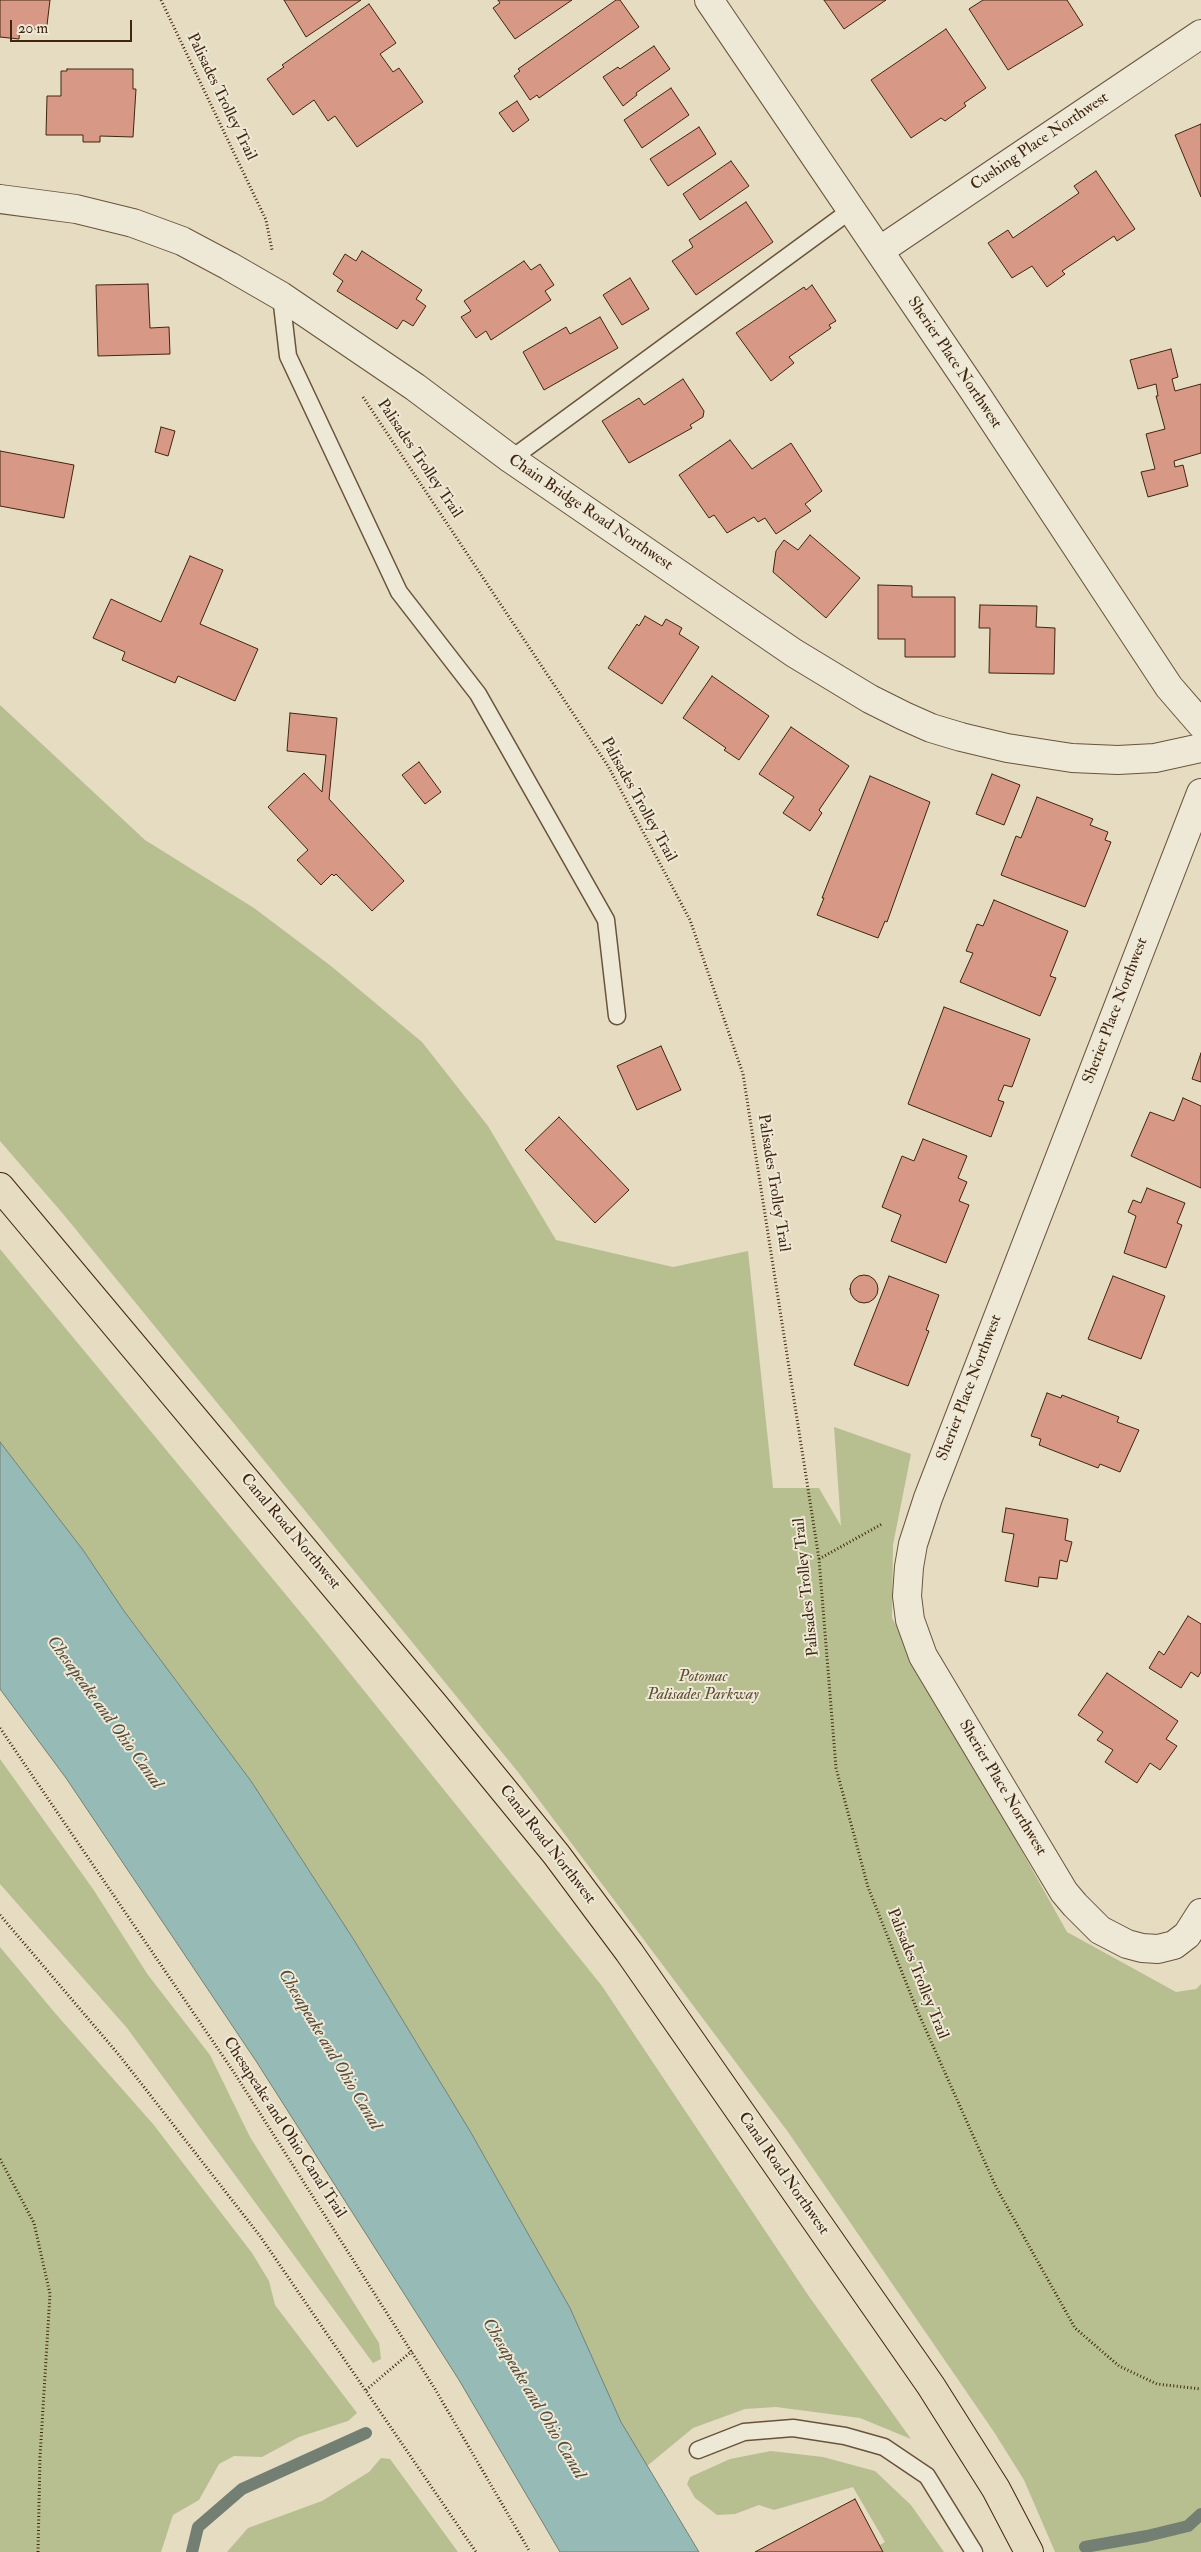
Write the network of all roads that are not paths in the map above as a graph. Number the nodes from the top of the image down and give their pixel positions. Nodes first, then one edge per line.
1 (709, 0) edge
2 (1201, 34) edge
3 (0, 199) edge
4 (852, 210) junction
5 (879, 251) junction
6 (282, 296) junction
7 (511, 459) junction
8 (1201, 724) edge
9 (1201, 748) edge
10 (1201, 793) edge
11 (617, 1016) dead end
12 (0, 1186) edge
13 (1201, 1913) edge
14 (698, 2450) dead end
15 (972, 2546) edge
16 (1029, 2552) edge

1 - 4 street, Sherier Place Northwest
2 - 5 street, Cushing Place Northwest
3 - 6 street, Chain Bridge Road Northwest
4 - 5 street, Sherier Place Northwest
4 - 7 lane
5 - 8 street, Sherier Place Northwest
6 - 7 street, Chain Bridge Road Northwest
6 - 11 lane
7 - 9 street, Chain Bridge Road Northwest
10 - 13 street, Sherier Place Northwest
12 - 16 highway, Canal Road Northwest
14 - 15 lane

